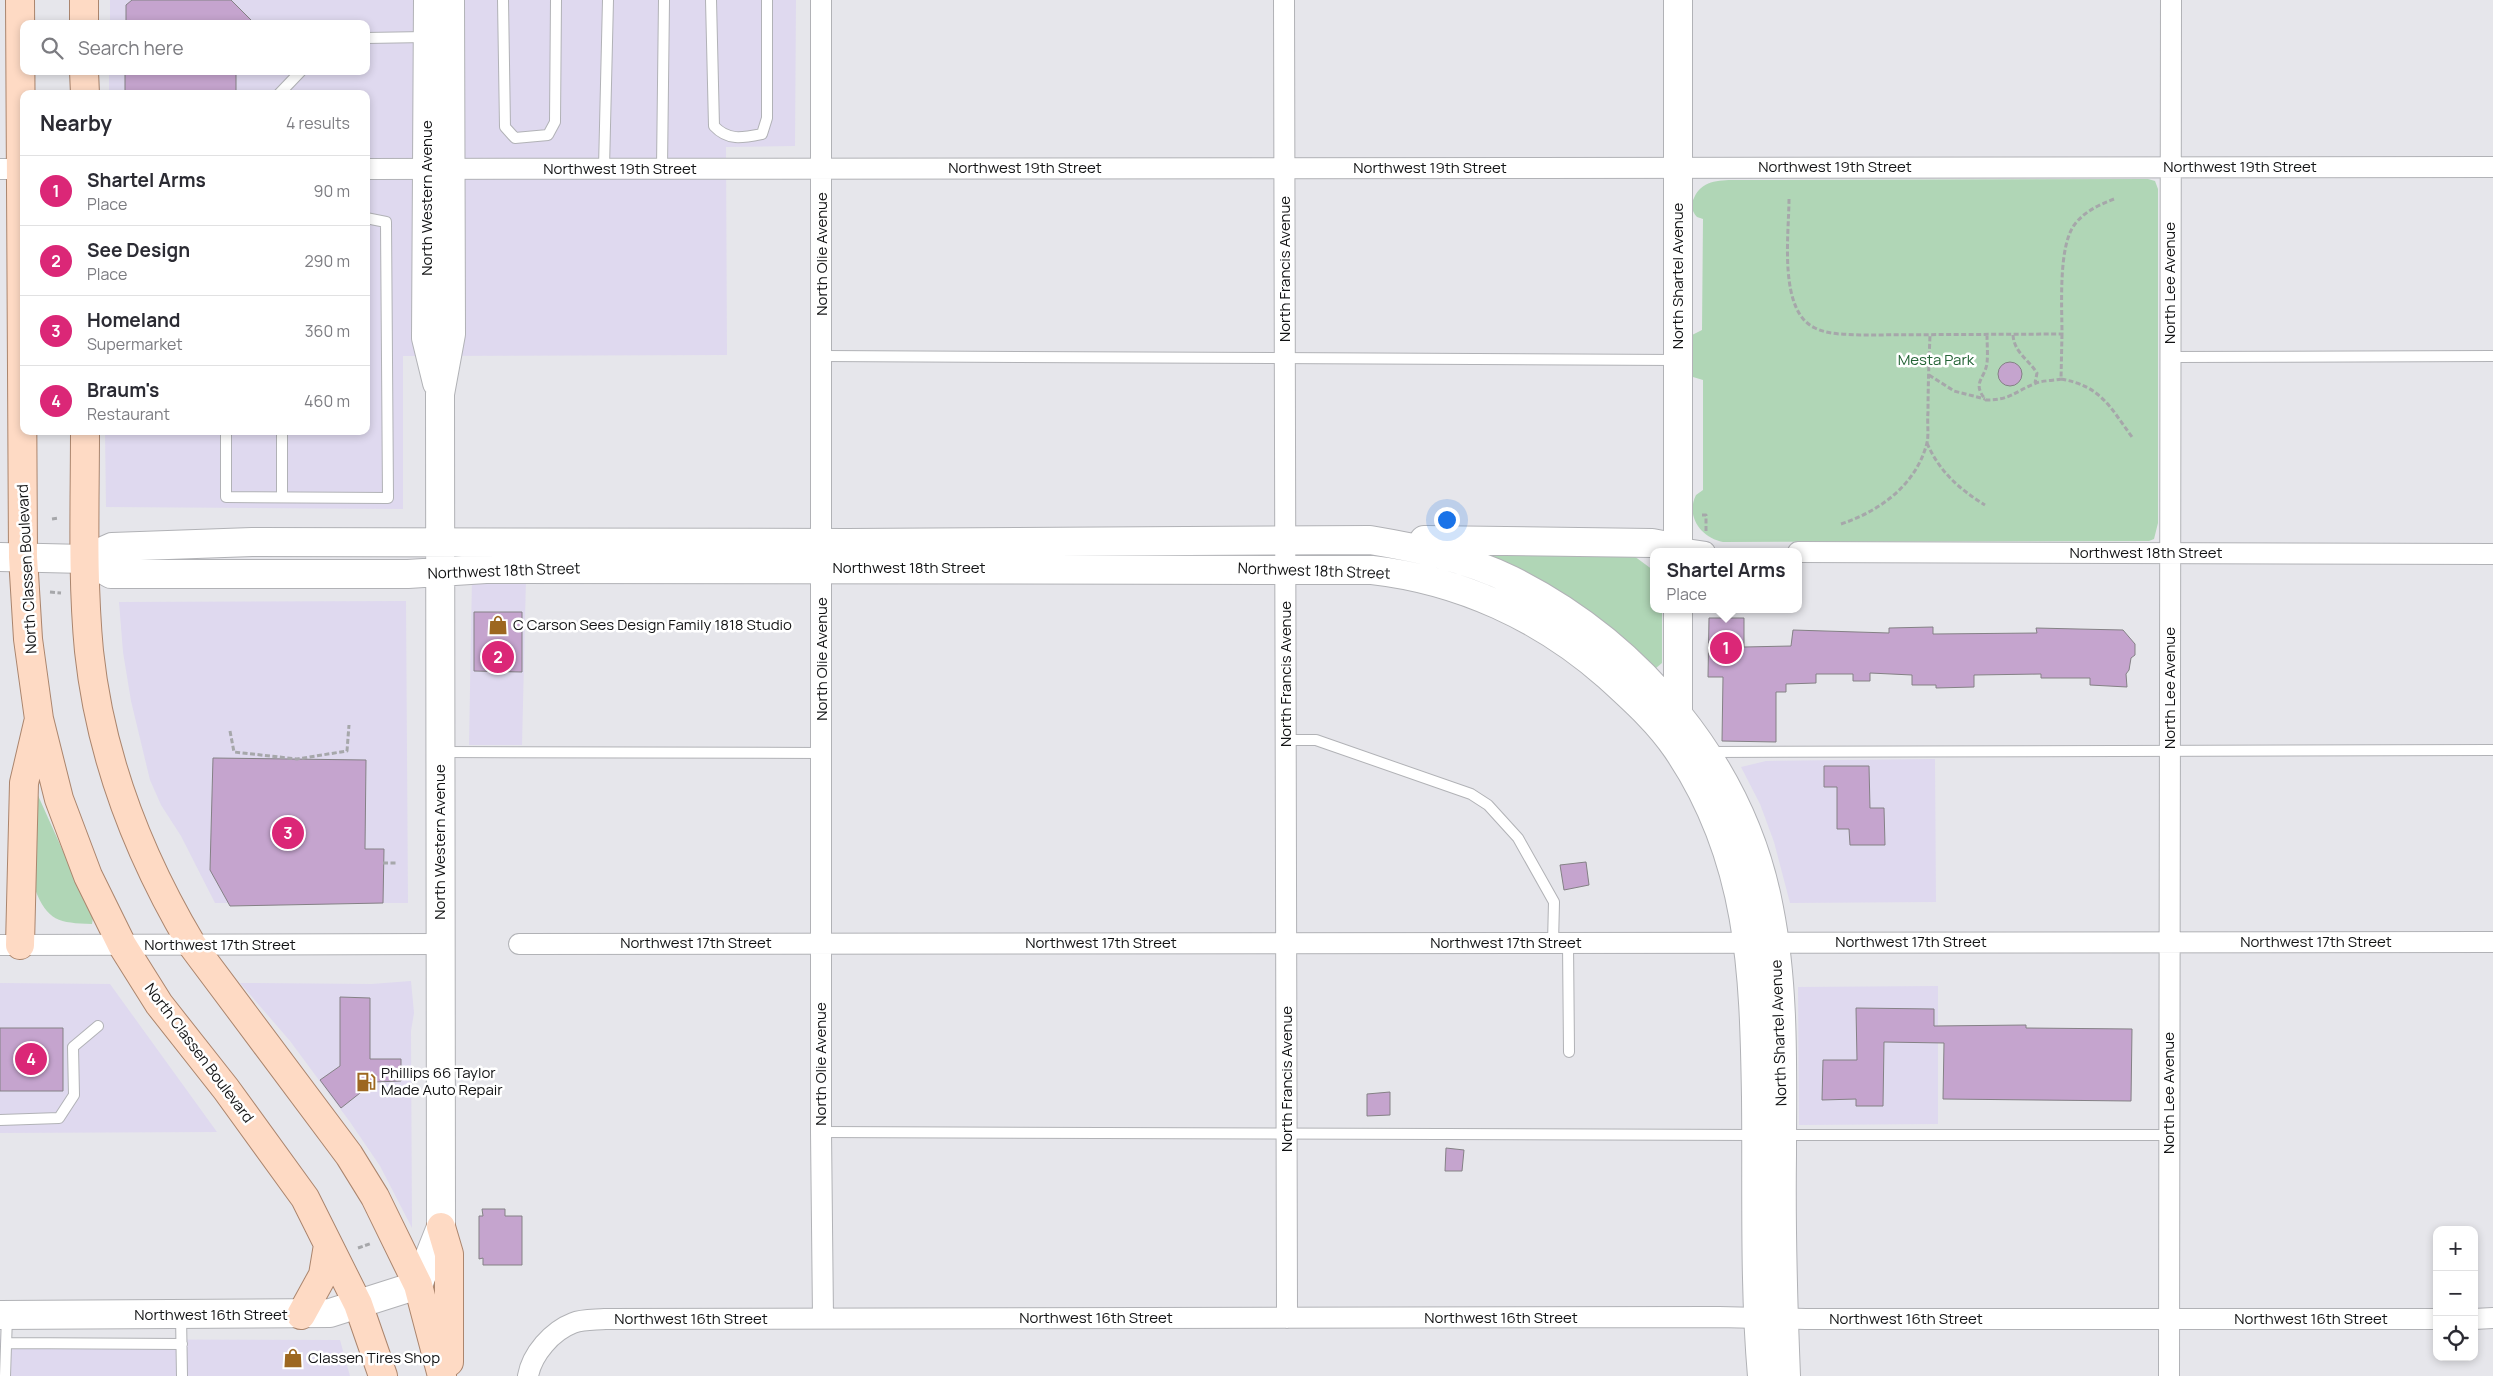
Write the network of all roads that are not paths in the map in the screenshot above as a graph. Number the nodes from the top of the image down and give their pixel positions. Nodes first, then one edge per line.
1 (20, 0) edge
2 (84, 0) edge
3 (428, 0) edge
4 (450, 0) edge
5 (504, 0) edge
6 (556, 0) edge
7 (608, 0) edge
8 (664, 0) edge
9 (711, 0) edge
10 (767, 0) edge
11 (821, 0) edge
12 (1284, 0) edge
13 (1678, 0) edge
14 (2171, 0) edge
15 (84, 20) edge
16 (439, 37) junction
17 (370, 38) edge
18 (84, 75) edge
19 (297, 75) edge
20 (84, 90) edge
21 (283, 90) edge
22 (1678, 167) junction
23 (2170, 167) junction
24 (2493, 167) edge
25 (438, 168) junction
26 (604, 168) junction
27 (662, 168) junction
28 (822, 168) junction
29 (1284, 168) junction
30 (15, 169) edge
31 (370, 169) edge
32 (370, 219) edge
33 (822, 356) junction
34 (2493, 356) edge
35 (2170, 357) junction
36 (1286, 358) junction
37 (1678, 360) junction
38 (85, 435) edge
39 (226, 435) edge
40 (282, 435) edge
41 (282, 497) junction
42 (1370, 540) junction
43 (293, 542) junction
44 (1286, 542) junction
45 (441, 543) junction
46 (1692, 547) edge
47 (1802, 552) edge
48 (2170, 553) junction
49 (2493, 554) edge
50 (822, 556) junction
51 (11, 557) edge
52 (85, 558) junction
53 (1286, 568) junction
54 (440, 572) junction
55 (293, 575) junction
56 (1678, 613) edge
57 (1678, 712) junction
58 (39, 719) junction
59 (1286, 740) junction
60 (2493, 750) edge
61 (1678, 751) junction
62 (2170, 751) junction
63 (440, 752) junction
64 (1705, 752) junction
65 (822, 753) junction
66 (822, 942) junction
67 (2169, 942) junction
68 (2493, 942) edge
69 (1287, 943) junction
70 (1561, 943) junction
71 (1762, 943) junction
72 (441, 944) junction
73 (519, 944) dead end
74 (10, 945) edge
75 (122, 945) junction
76 (192, 945) junction
77 (98, 1026) dead end
78 (1568, 1052) dead end
79 (0, 1120) edge
80 (821, 1132) junction
81 (1287, 1135) junction
82 (1769, 1135) junction
83 (2169, 1135) junction
84 (441, 1227) junction
85 (328, 1245) junction
86 (418, 1285) junction
87 (358, 1304) junction
88 (3, 1315) edge
89 (181, 1315) junction
90 (301, 1315) junction
91 (823, 1318) junction
92 (1287, 1318) junction
93 (1770, 1318) junction
94 (2433, 1318) edge
95 (2478, 1318) edge
96 (2493, 1318) edge
97 (2169, 1319) junction
98 (6, 1343) junction
99 (182, 1344) junction
100 (5, 1376) edge
101 (182, 1376) edge
102 (383, 1376) edge
103 (442, 1376) edge
104 (448, 1376) edge
105 (528, 1376) edge
106 (1762, 1376) edge
107 (1786, 1376) edge
108 (2169, 1376) edge

1 - 30 main road, North Classen Boulevard
2 - 15 main road
3 - 16 street, North Western Avenue
4 - 16 street, North Western Avenue
5 - 6 lane
7 - 26 lane
8 - 27 lane
9 - 10 lane
11 - 28 street, North Olie Avenue
12 - 29 street, North Francis Avenue
13 - 22 street, North Shartel Avenue
14 - 23 street, North Lee Avenue
16 - 17 lane
16 - 25 street, North Western Avenue
18 - 20 main road
19 - 21 lane
22 - 23 street, Northwest 19th Street
22 - 29 street, Northwest 19th Street
22 - 37 street, North Shartel Avenue
23 - 24 street, Northwest 19th Street
23 - 35 street, North Lee Avenue
25 - 26 street, Northwest 19th Street
25 - 31 street, Northwest 19th Street
25 - 45 street, North Western Avenue
26 - 27 street, Northwest 19th Street
27 - 28 street, Northwest 19th Street
28 - 29 street, Northwest 19th Street
28 - 33 street, North Olie Avenue
29 - 36 street, North Francis Avenue
30 - 51 main road, North Classen Boulevard
32 - 41 lane
33 - 36 lane
33 - 50 street, North Olie Avenue
34 - 35 lane
35 - 48 street, North Lee Avenue
36 - 37 lane
36 - 44 street, North Francis Avenue
37 - 46 street, North Shartel Avenue
38 - 52 main road
39 - 41 lane
40 - 41 lane
42 - 44 street, Northwest 18th Street
42 - 46 street
42 - 57 street, Northwest 18th Street
43 - 45 street, Northwest 18th Street
43 - 52 street, Northwest 18th Street
43 - 55 street
44 - 50 street, Northwest 18th Street
44 - 53 street, North Francis Avenue
45 - 50 street, Northwest 18th Street
45 - 54 street, North Western Avenue
47 - 48 street, Northwest 18th Street
48 - 49 street, Northwest 18th Street
48 - 62 street, North Lee Avenue
50 - 53 street, Northwest 18th Street
50 - 54 street, Northwest 18th Street
50 - 65 street, North Olie Avenue
51 - 52 street, Northwest 18th Street
51 - 58 main road, North Classen Boulevard
52 - 55 street, Northwest 18th Street
52 - 76 main road
53 - 59 street, North Francis Avenue
53 - 61 street, Northwest 18th Street
54 - 55 street, Northwest 18th Street
54 - 63 street, North Western Avenue
56 - 57 street, North Shartel Avenue
57 - 61 street, North Shartel Avenue
57 - 64 street, North Shartel Avenue
58 - 74 main road
58 - 75 main road, North Classen Boulevard
59 - 69 street, North Francis Avenue
59 - 70 lane
60 - 62 lane
61 - 64 lane
61 - 71 street, North Shartel Avenue
62 - 64 lane
62 - 67 street, North Lee Avenue
63 - 65 lane
63 - 72 street, North Western Avenue
64 - 71 street, North Shartel Avenue
65 - 66 street, North Olie Avenue
66 - 69 street, Northwest 17th Street
66 - 73 street, Northwest 17th Street
66 - 80 street, North Olie Avenue
67 - 68 street, Northwest 17th Street
67 - 71 street, Northwest 17th Street
67 - 83 street, North Lee Avenue
69 - 70 street, Northwest 17th Street
69 - 81 street, North Francis Avenue
70 - 71 street, Northwest 17th Street
70 - 78 lane
71 - 82 street, North Shartel Avenue
72 - 76 street, Northwest 17th Street
72 - 84 street, North Western Avenue
74 - 75 street, Northwest 17th Street
75 - 76 street, Northwest 17th Street
75 - 85 main road, North Classen Boulevard
76 - 86 main road
77 - 79 lane
80 - 81 lane
80 - 91 street, North Olie Avenue
81 - 82 lane
81 - 92 street, North Francis Avenue
82 - 83 lane
82 - 93 street, North Shartel Avenue
83 - 97 street, North Lee Avenue
84 - 86 street, North Western Avenue
84 - 104 main road
85 - 87 main road, North Classen Boulevard
85 - 90 main road
86 - 87 street, Northwest 16th Street
86 - 103 main road
87 - 90 street, Northwest 16th Street
87 - 102 main road, North Classen Boulevard
88 - 89 street, Northwest 16th Street
88 - 98 lane
89 - 90 street, Northwest 16th Street
89 - 99 lane
91 - 92 street, Northwest 16th Street
91 - 105 street, Northwest 16th Street
92 - 93 street, Northwest 16th Street
93 - 97 street, Northwest 16th Street
93 - 106 street, North Shartel Avenue
93 - 107 street, North Shartel Avenue
94 - 97 street, Northwest 16th Street
95 - 96 street
97 - 108 street, North Lee Avenue
98 - 99 lane
98 - 100 lane
99 - 101 lane

